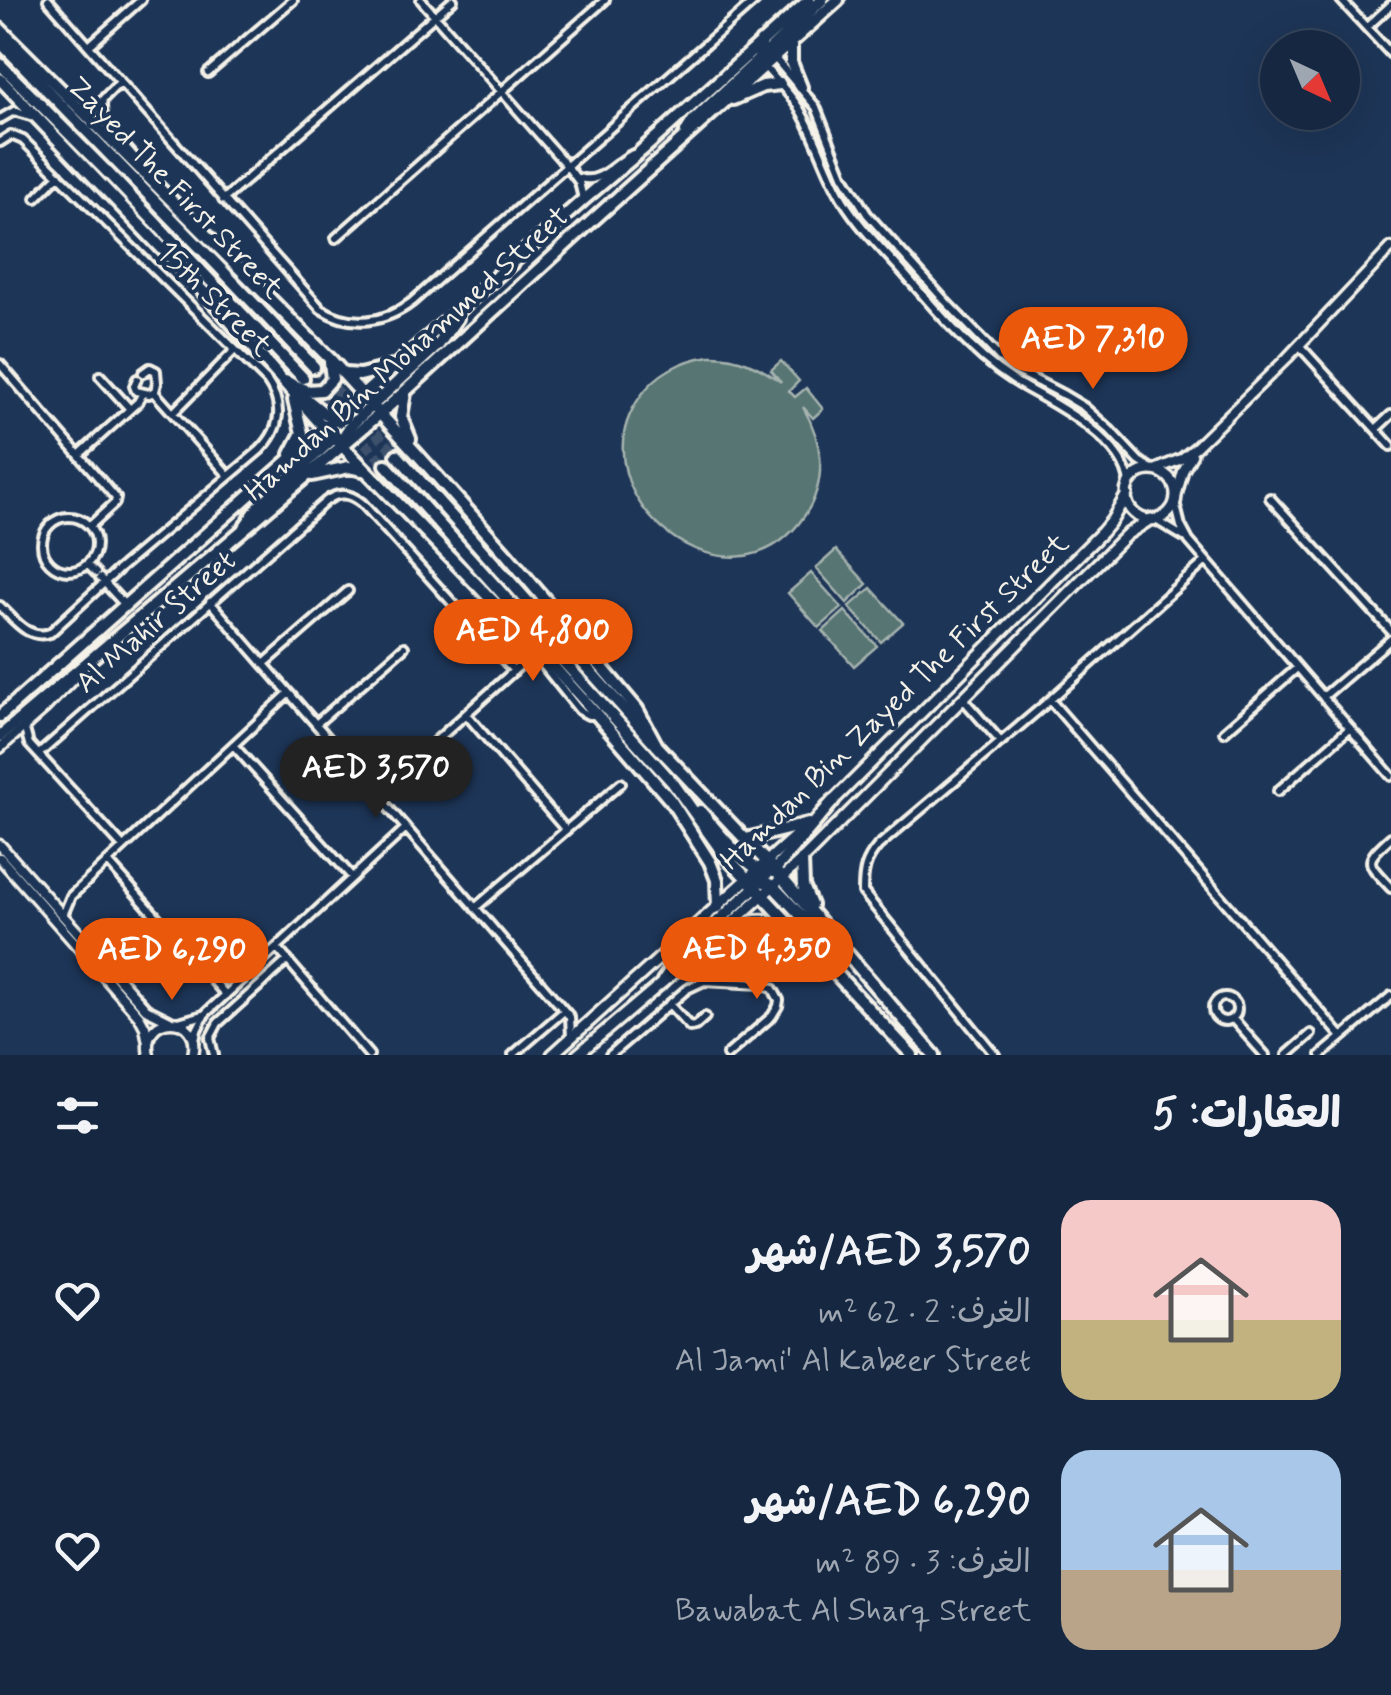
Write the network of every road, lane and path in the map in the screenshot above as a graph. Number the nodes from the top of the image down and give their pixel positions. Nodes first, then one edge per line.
1 (48, 0) edge
2 (141, 0) edge
3 (294, 0) edge
4 (422, 0) edge
5 (453, 0) edge
6 (605, 0) edge
7 (756, 0) edge
8 (809, 0) edge
9 (822, 0) edge
10 (838, 0) edge
11 (1341, 0) edge
12 (1391, 5) edge
13 (435, 16) junction
14 (1367, 27) junction
15 (0, 29) edge
16 (0, 42) edge
17 (791, 42) junction
18 (88, 46) junction
19 (768, 50) junction
20 (1391, 54) edge
21 (758, 60) junction
22 (0, 64) edge
23 (208, 73) dead end
24 (0, 79) edge
25 (120, 82) junction
26 (780, 84) junction
27 (802, 87) junction
28 (501, 91) junction
29 (723, 103) junction
30 (0, 119) edge
31 (41, 122) junction
32 (685, 138) junction
33 (0, 142) edge
34 (641, 151) junction
35 (567, 166) junction
36 (140, 168) junction
37 (574, 174) junction
38 (59, 175) junction
39 (36, 198) dead end
40 (224, 200) junction
41 (583, 200) junction
42 (336, 238) dead end
43 (1391, 248) edge
44 (462, 309) junction
45 (1298, 344) junction
46 (236, 350) junction
47 (330, 359) junction
48 (0, 364) edge
49 (398, 365) junction
50 (314, 368) tunnel mouth
51 (343, 374) junction
52 (100, 376) dead end
53 (303, 378) tunnel mouth
54 (284, 380) junction
55 (154, 392) junction
56 (405, 392) junction
57 (142, 393) junction
58 (292, 394) junction
59 (367, 400) junction
60 (130, 409) junction
61 (173, 413) junction
62 (380, 414) junction
63 (1391, 415) edge
64 (344, 423) junction
65 (1376, 429) junction
66 (334, 438) junction
67 (1391, 446) edge
68 (1196, 447) junction
69 (417, 454) junction
70 (79, 455) junction
71 (397, 455) tunnel mouth
72 (287, 460) junction
73 (386, 465) tunnel mouth
74 (1154, 470) junction
75 (367, 471) junction
76 (229, 476) junction
77 (306, 477) junction
78 (1128, 490) junction
79 (1270, 498) dead end
80 (1176, 500) junction
81 (1152, 519) junction
82 (90, 526) junction
83 (244, 531) junction
84 (1189, 540) junction
85 (1206, 560) junction
86 (87, 564) junction
87 (100, 578) junction
88 (348, 591) dead end
89 (210, 602) junction
90 (496, 604) junction
91 (0, 606) edge
92 (126, 606) junction
93 (1391, 631) edge
94 (1391, 640) edge
95 (524, 644) junction
96 (404, 647) dead end
97 (88, 662) junction
98 (264, 664) junction
99 (544, 668) junction
100 (1297, 668) junction
101 (516, 669) junction
102 (289, 693) junction
103 (1323, 697) junction
104 (962, 698) junction
105 (1050, 700) junction
106 (466, 714) junction
107 (596, 715) junction
108 (0, 716) edge
109 (316, 724) junction
110 (24, 726) junction
111 (1350, 728) junction
112 (1224, 732) dead end
113 (5, 738) edge
114 (1001, 742) junction
115 (29, 744) junction
116 (233, 746) junction
117 (657, 746) junction
118 (0, 748) edge
119 (39, 754) junction
120 (1391, 776) edge
121 (622, 783) dead end
122 (673, 783) junction
123 (1278, 791) dead end
124 (376, 794) junction
125 (670, 801) junction
126 (833, 802) junction
127 (808, 824) junction
128 (406, 828) junction
129 (566, 830) junction
130 (1391, 838) edge
131 (746, 839) junction
132 (0, 846) edge
133 (123, 847) junction
134 (723, 854) junction
135 (0, 858) edge
136 (802, 860) junction
137 (108, 862) junction
138 (352, 877) junction
139 (765, 878) junction
140 (1391, 888) edge
141 (70, 896) junction
142 (52, 902) junction
143 (475, 908) junction
144 (718, 908) junction
145 (63, 915) junction
146 (815, 915) junction
147 (790, 926) junction
148 (724, 931) junction
149 (277, 948) junction
150 (288, 960) junction
151 (858, 966) junction
152 (663, 981) junction
153 (226, 995) junction
154 (1391, 996) edge
155 (670, 1004) junction
156 (205, 1014) junction
157 (567, 1014) junction
158 (705, 1018) dead end
159 (1232, 1018) dead end
160 (592, 1020) junction
161 (174, 1022) junction
162 (1311, 1034) dead end
163 (1342, 1037) junction
164 (571, 1038) junction
165 (148, 1050) edge
166 (195, 1050) edge
167 (214, 1055) edge
168 (368, 1055) edge
169 (513, 1055) edge
170 (552, 1055) edge
171 (577, 1055) edge
172 (610, 1055) edge
173 (727, 1055) edge
174 (912, 1055) edge
175 (934, 1055) edge
176 (995, 1055) edge
177 (1265, 1055) edge
178 (1286, 1055) edge
179 (1321, 1055) edge

1 - 18 street
2 - 18 street
3 - 23 street
4 - 13 street
5 - 13 street
6 - 28 street
7 - 35 street
8 - 19 main road, Hamdan Bin Mohammed Street
9 - 19 main road
10 - 17 main road, Hamdan Bin Mohammed Street
11 - 14 street
12 - 14 street
13 - 28 street
13 - 40 street
14 - 20 street
15 - 36 main road
16 - 50 main road, Zayed The First Street
17 - 19 main road, Hamdan Bin Mohammed Street
17 - 27 main road
18 - 25 street
19 - 21 main road, Hamdan Bin Mohammed Street
19 - 21 main road, Hamdan Bin Mohammed Street
19 - 27 street
21 - 26 street
21 - 29 main road, Hamdan Bin Mohammed Street
21 - 32 main road
21 - 34 main road, Hamdan Bin Mohammed Street
22 - 53 main road, Zayed The First Street
24 - 31 main road
25 - 36 street
25 - 40 street
26 - 29 main road
26 - 78 street
27 - 74 street
28 - 35 street
28 - 42 street
29 - 32 main road, Hamdan Bin Mohammed Street
30 - 31 street
31 - 54 main road
32 - 56 main road, Hamdan Bin Mohammed Street
33 - 38 street, 15th Street
34 - 37 street
34 - 41 main road, Hamdan Bin Mohammed Street
35 - 37 street
35 - 40 street
36 - 47 main road
37 - 41 street
38 - 39 street
38 - 46 street, 15th Street
41 - 44 main road, Hamdan Bin Mohammed Street
43 - 45 street
44 - 49 main road, Hamdan Bin Mohammed Street
44 - 59 main road
45 - 65 street
45 - 68 street
46 - 61 street
46 - 76 street, 15th Street
47 - 51 main road
47 - 54 main road
48 - 70 street
49 - 51 main road
49 - 59 main road, Hamdan Bin Mohammed Street
51 - 59 main road
52 - 60 street
54 - 58 main road
54 - 64 main road
55 - 57 street
55 - 57 street
55 - 61 street
56 - 62 main road, Hamdan Bin Mohammed Street
56 - 69 main road
57 - 60 street
58 - 66 main road
58 - 72 main road
59 - 62 main road
59 - 64 main road, Hamdan Bin Mohammed Street
60 - 70 street
61 - 76 street
62 - 64 main road
62 - 66 main road, Hamdan Bin Mohammed Street
62 - 69 main road
63 - 65 street
64 - 66 main road, Hamdan Bin Mohammed Street
64 - 66 main road
65 - 67 street
66 - 72 main road, Hamdan Bin Mohammed Street
66 - 75 main road
66 - 77 main road, Hamdan Bin Mohammed Street
66 - 83 main road
68 - 74 street
68 - 80 street
69 - 117 main road
70 - 82 street
71 - 117 main road
72 - 92 main road, Hamdan Bin Mohammed Street
73 - 122 main road
74 - 78 main road
74 - 80 main road
75 - 77 main road
75 - 90 main road
76 - 87 street, 15th Street
77 - 83 main road, Hamdan Bin Mohammed Street
78 - 81 main road
78 - 126 main road, Hamdan Bin Zayed The First Street
79 - 93 street
80 - 81 main road
80 - 84 street
81 - 84 street
81 - 104 main road, Hamdan Bin Zayed The First Street
82 - 86 street
82 - 86 street
83 - 97 main road, Hamdan Bin Mohammed Street
84 - 85 street
85 - 100 street
85 - 105 street
86 - 87 street
87 - 91 street, 15th Street
87 - 92 street
88 - 98 street
89 - 98 street
89 - 101 street, Al Mahir Street
89 - 119 street, Al Mahir Street
90 - 95 street
90 - 107 main road
92 - 108 main road, Hamdan Bin Mohammed Street
94 - 103 street
95 - 99 street
95 - 101 street
96 - 109 street
97 - 110 street
97 - 113 main road, Hamdan Bin Mohammed Street
98 - 102 street
99 - 101 street
99 - 107 street
100 - 103 street
100 - 112 street
101 - 106 street
102 - 109 street
102 - 116 street
103 - 111 street
104 - 114 street
104 - 136 main road, Hamdan Bin Zayed The First Street
105 - 114 street
105 - 163 street
106 - 124 street
106 - 129 street
107 - 125 main road
109 - 124 street
110 - 113 street
110 - 115 street
111 - 120 street
111 - 123 street
113 - 115 street
113 - 118 street
114 - 176 street
115 - 119 street
116 - 133 street
116 - 138 street
117 - 131 main road
119 - 133 street
121 - 129 street
122 - 134 main road
122 - 139 main road
124 - 128 street
125 - 134 main road
125 - 144 main road
126 - 127 main road, Hamdan Bin Zayed The First Street
126 - 139 main road
127 - 131 main road
127 - 139 main road, Hamdan Bin Zayed The First Street
128 - 138 street
128 - 143 street
129 - 143 street
130 - 140 street
131 - 139 main road
132 - 142 street
133 - 137 street
134 - 139 main road
135 - 165 street
136 - 139 main road, Hamdan Bin Zayed The First Street
136 - 146 main road
137 - 141 street
137 - 153 street
138 - 149 street
139 - 144 main road, Hamdan Bin Zayed The First Street
139 - 146 main road
139 - 147 main road
139 - 148 main road, Hamdan Bin Zayed The First Street
139 - 151 main road
139 - 152 main road
141 - 142 street
141 - 145 street
142 - 145 street
143 - 157 street
144 - 160 main road, Hamdan Bin Zayed The First Street
145 - 161 street
146 - 151 main road
147 - 148 main road
147 - 174 main road
148 - 152 main road, Hamdan Bin Zayed The First Street
149 - 150 street
149 - 153 street
150 - 167 street
150 - 168 street
151 - 175 main road
152 - 171 main road, Hamdan Bin Zayed The First Street
153 - 156 street
154 - 163 street
155 - 158 street
155 - 172 street
155 - 173 street
156 - 161 street
156 - 166 street
157 - 160 street
157 - 164 street
157 - 169 street
159 - 177 street
160 - 164 main road, Hamdan Bin Zayed The First Street
161 - 165 street
161 - 166 street
162 - 178 street
163 - 179 street
164 - 170 main road, Hamdan Bin Zayed The First Street

